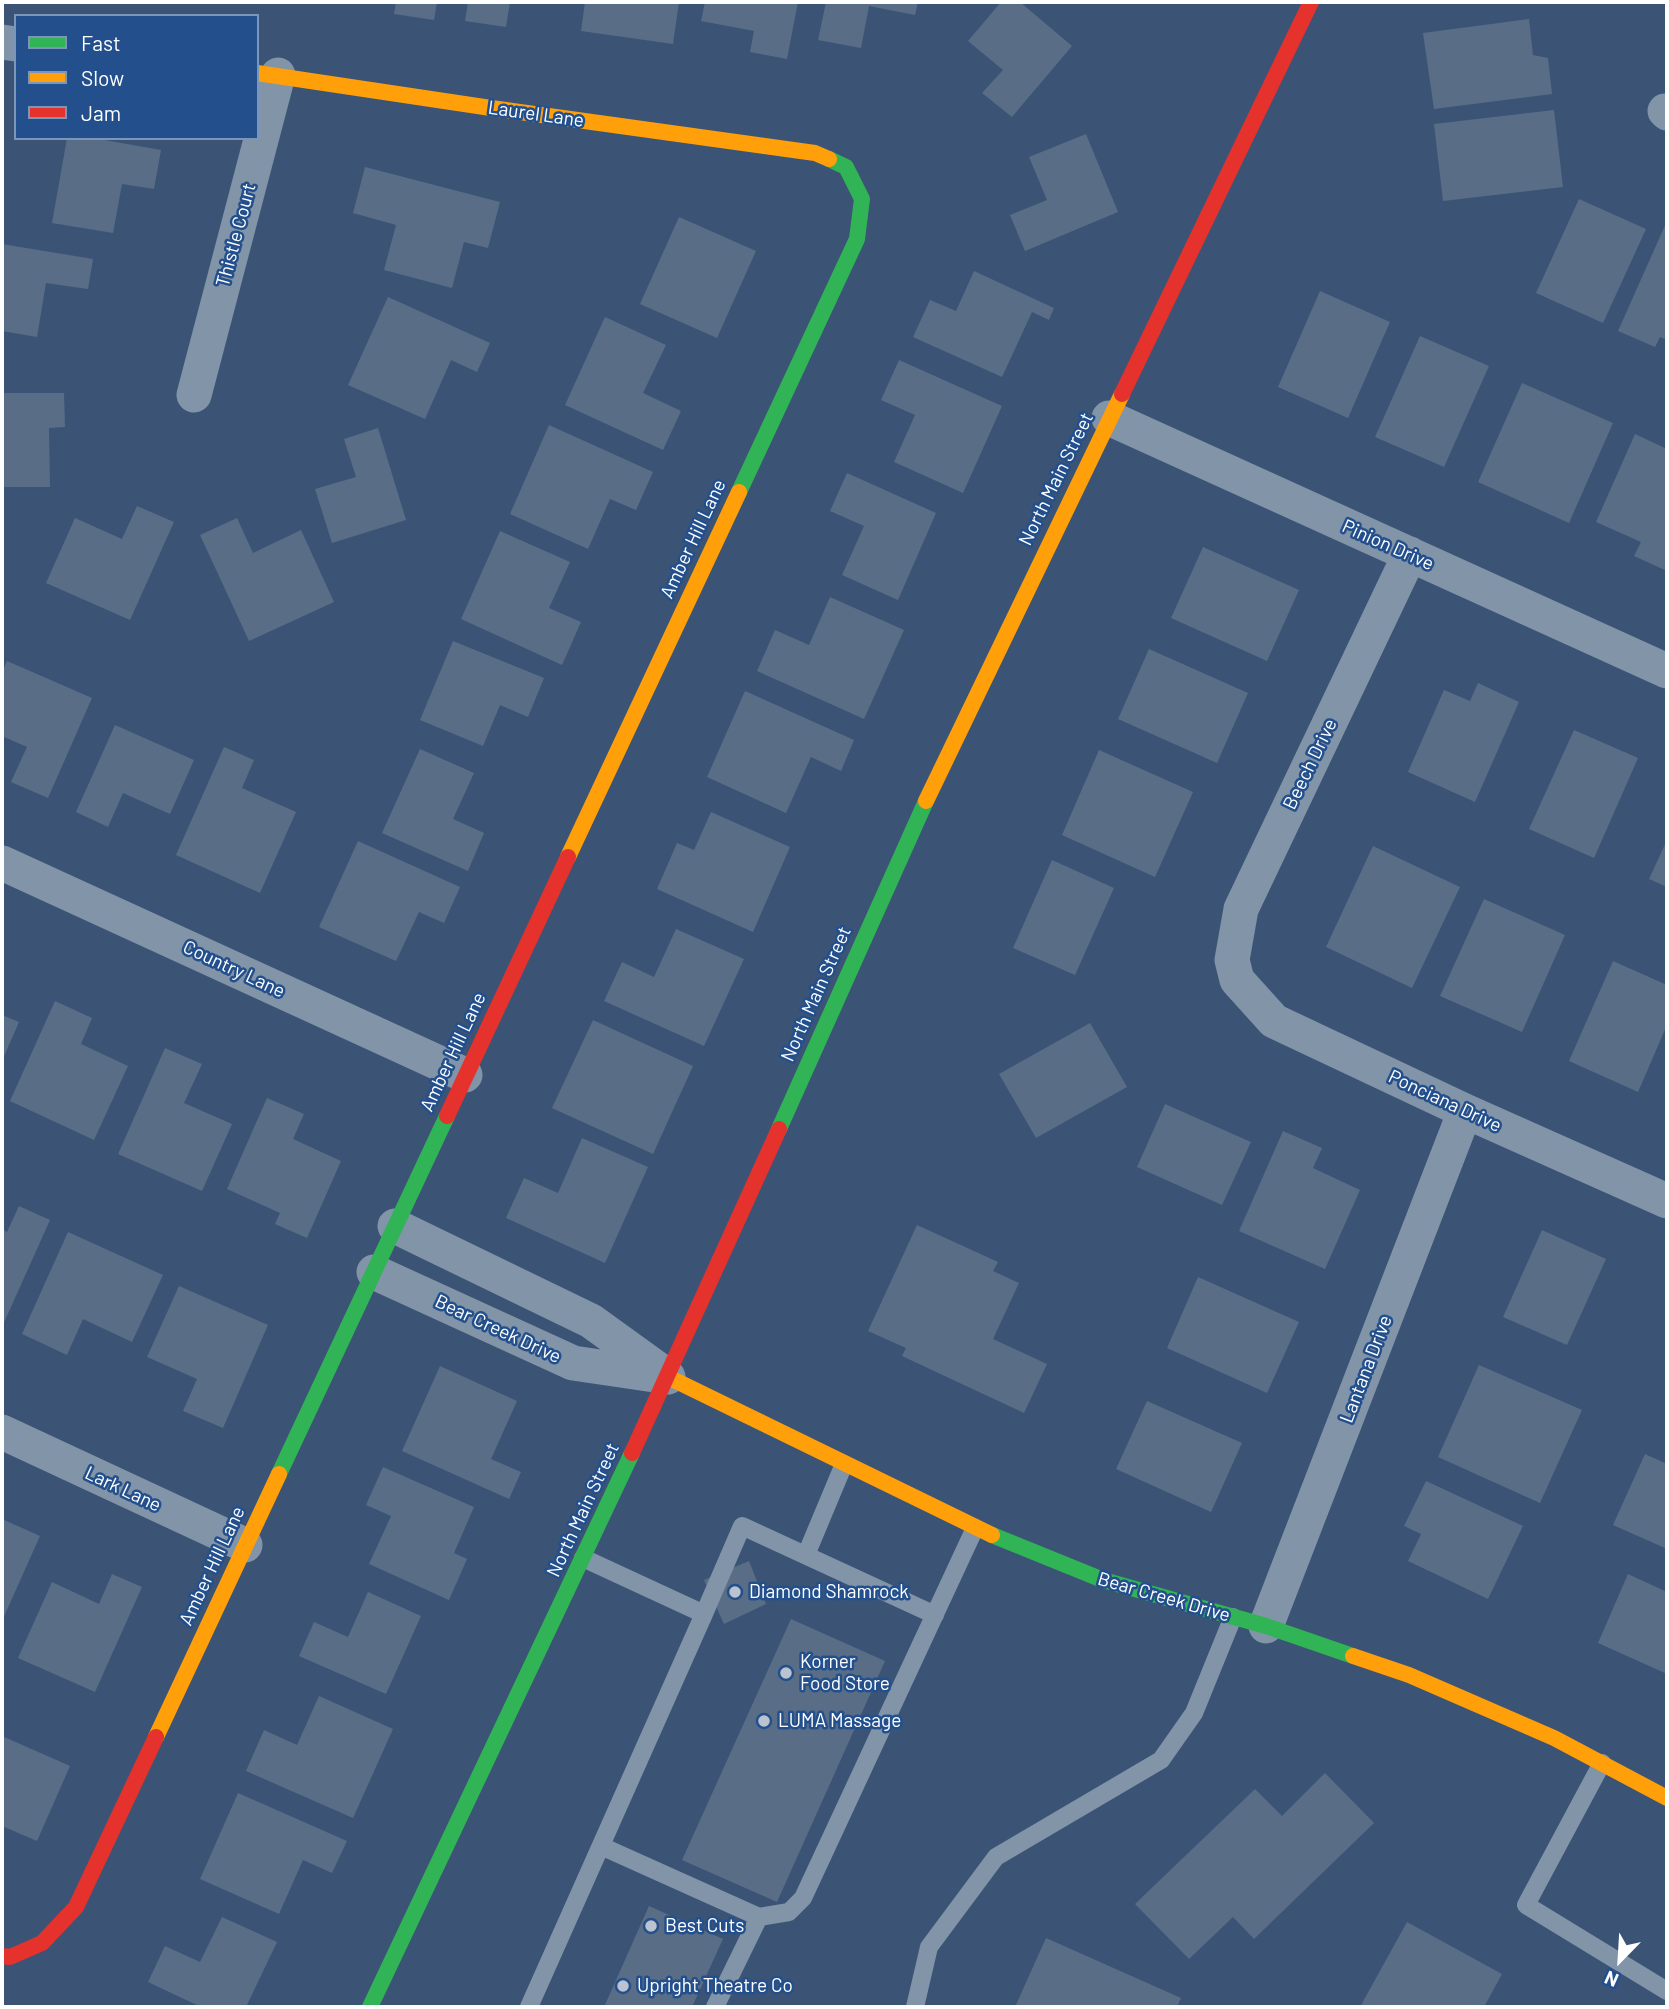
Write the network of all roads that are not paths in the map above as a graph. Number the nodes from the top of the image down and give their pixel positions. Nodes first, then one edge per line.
1 (1311, 2) edge
2 (267, 74) edge
3 (259, 109) edge
4 (252, 140) edge
5 (814, 153) joint
6 (194, 395) dead end
7 (1109, 418) junction
8 (1410, 554) junction
9 (1667, 671) edge
10 (2, 863) edge
11 (1237, 980) joint
12 (465, 1075) junction
13 (1465, 1111) junction
14 (1667, 1201) edge
15 (395, 1226) junction
16 (374, 1272) junction
17 (668, 1377) junction
18 (2, 1432) edge
19 (844, 1464) junction
20 (975, 1528) junction
21 (245, 1545) junction
22 (806, 1555) junction
23 (583, 1559) junction
24 (704, 1614) junction
25 (935, 1615) junction
26 (1233, 1617) junction
27 (1266, 1626) junction
28 (1602, 1763) junction
29 (1667, 1798) edge
30 (601, 1846) junction
31 (759, 1917) junction
32 (6, 1956) edge
33 (1667, 1991) edge
34 (370, 2007) edge
35 (529, 2007) edge
36 (715, 2007) edge
37 (915, 2007) edge

1 - 7 street, North Main Street
2 - 3 street, Thistle Court
2 - 5 street, Laurel Lane
4 - 6 street, Thistle Court
5 - 12 street, Amber Hill Lane
7 - 8 street, Pinion Drive
7 - 17 street, North Main Street
8 - 9 street, Pinion Drive
8 - 11 street, Beech Drive
10 - 12 street, Country Lane
11 - 13 street, Ponciana Drive
12 - 15 street, Amber Hill Lane
13 - 14 street, Ponciana Drive
13 - 27 street, Lantana Drive
15 - 16 street, Amber Hill Lane
15 - 17 street, Bear Creek Drive
16 - 17 street, Bear Creek Drive
16 - 21 street, Amber Hill Lane
17 - 19 street, Bear Creek Drive
17 - 23 street, North Main Street
18 - 21 street, Lark Lane
19 - 20 street, Bear Creek Drive
19 - 22 lane
20 - 25 lane
20 - 26 street, Bear Creek Drive
21 - 32 street, Amber Hill Lane
22 - 24 lane
22 - 25 lane
23 - 24 lane
23 - 34 street, North Main Street
24 - 30 lane
25 - 31 lane
26 - 27 street, Bear Creek Drive
26 - 37 lane
27 - 28 street, Bear Creek Drive
28 - 29 street, Bear Creek Drive
28 - 33 lane
30 - 31 lane
30 - 35 lane
31 - 36 lane

